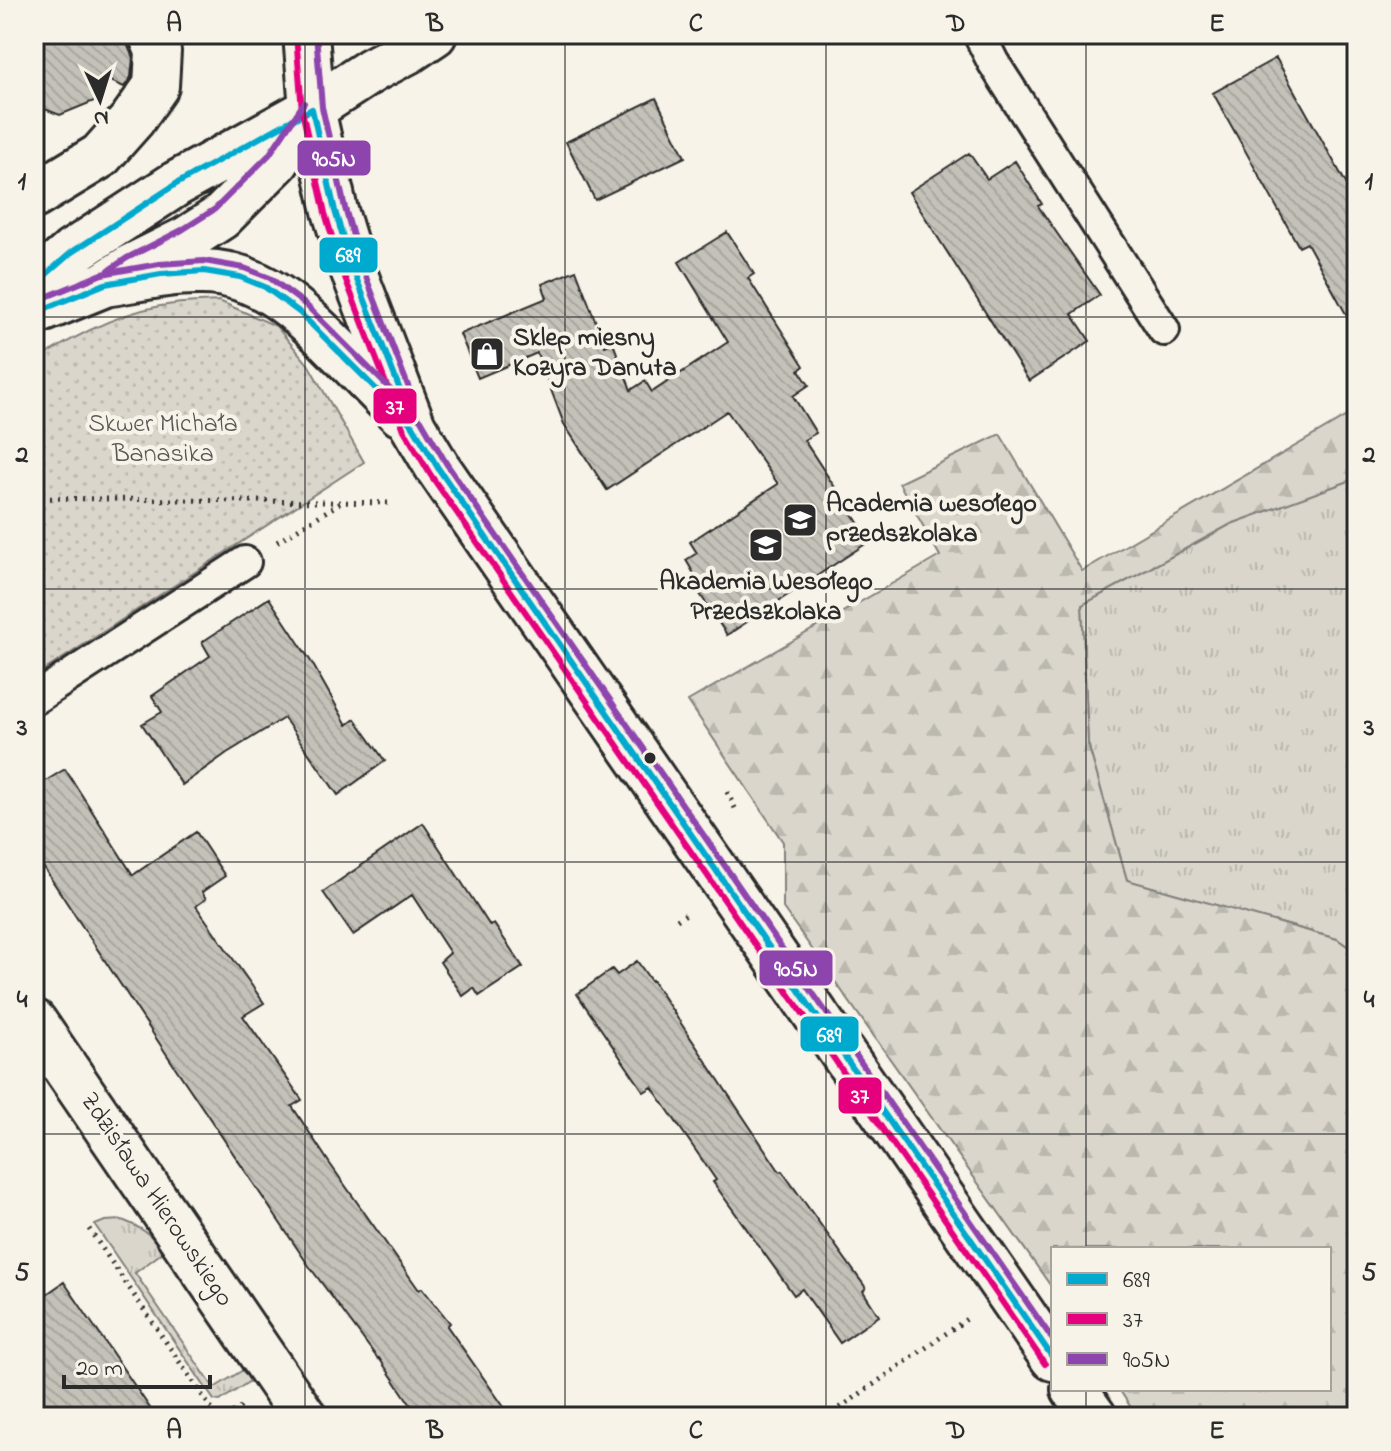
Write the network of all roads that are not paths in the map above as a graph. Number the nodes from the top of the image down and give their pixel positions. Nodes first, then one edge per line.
1 (151, 34) edge
2 (306, 34) edge
3 (434, 34) edge
4 (979, 34) edge
5 (312, 109) junction
6 (34, 196) edge
7 (105, 284) junction
8 (34, 285) edge
9 (34, 313) edge
10 (1164, 330) dead end
11 (413, 426) junction
12 (245, 562) road end
13 (34, 699) edge
14 (34, 1022) edge
15 (1051, 1355) edge
16 (1075, 1391) edge
17 (304, 1417) edge
18 (1094, 1417) edge

1 - 6 street
2 - 5 street
3 - 5 street
4 - 10 lane
5 - 7 street
5 - 8 street
5 - 11 street
7 - 9 street
7 - 11 street
11 - 15 street
12 - 13 lane
14 - 17 street, Zdzisława Hierowskiego
16 - 18 street

